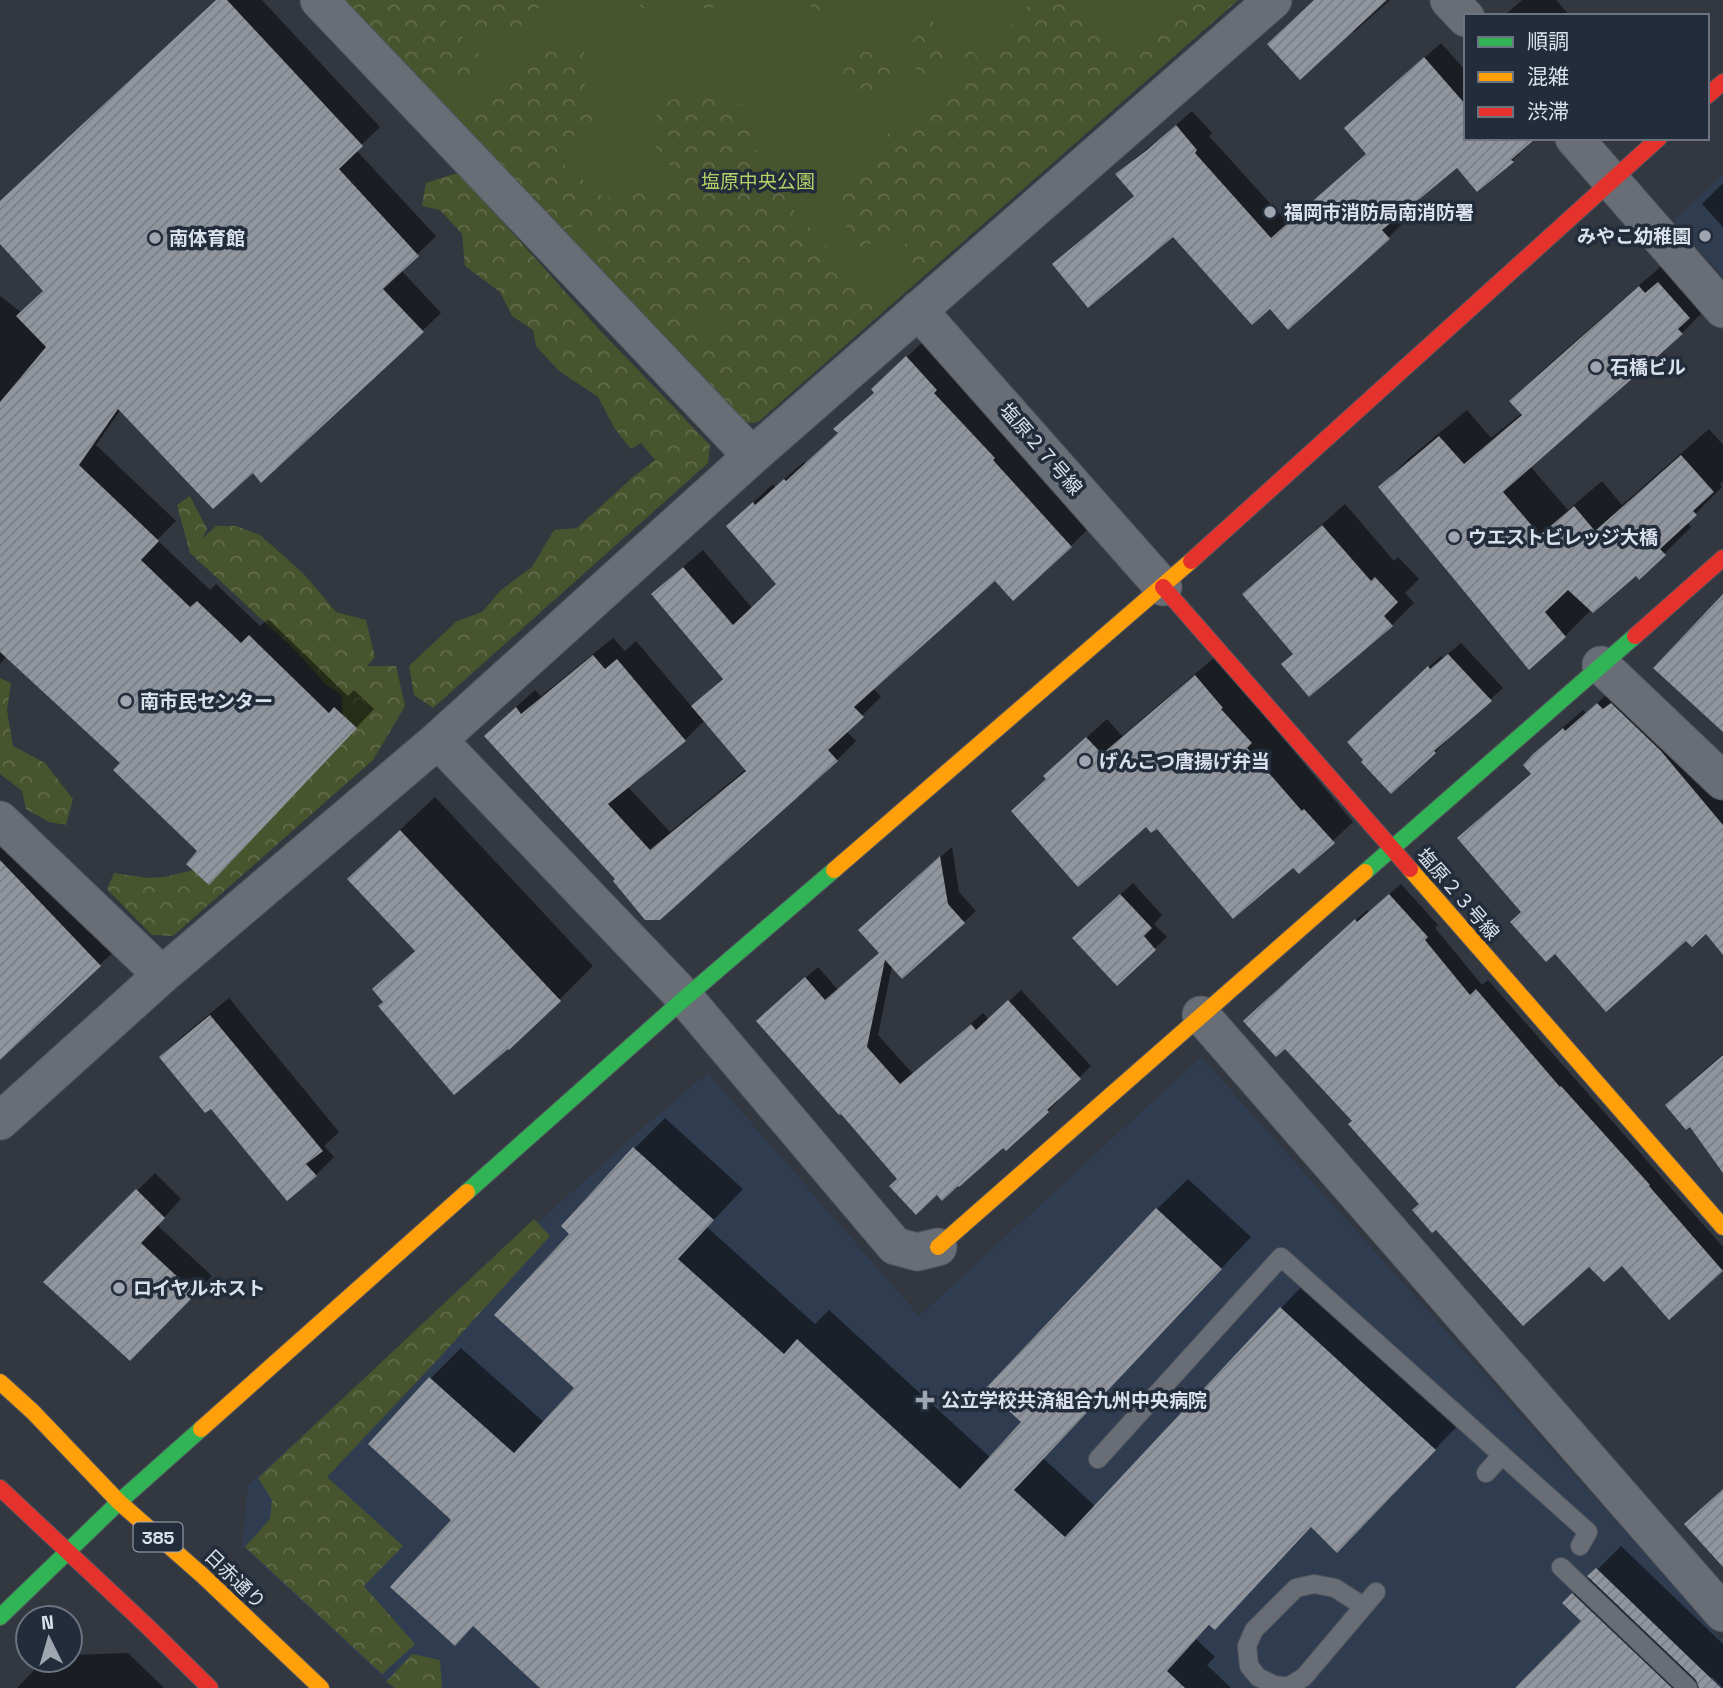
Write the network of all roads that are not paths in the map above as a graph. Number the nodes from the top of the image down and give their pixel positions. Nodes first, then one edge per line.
1 (319, 0) edge
2 (1273, 0) edge
3 (1449, 0) edge
4 (1464, 16) edge
5 (1723, 82) edge
6 (1709, 94) edge
7 (1576, 140) edge
8 (1657, 140) edge
9 (1612, 180) junction
10 (1723, 309) edge
11 (918, 310) junction
12 (752, 456) junction
13 (1723, 558) edge
14 (1163, 587) junction
15 (1601, 665) junction
16 (438, 740) junction
17 (1723, 781) edge
18 (0, 820) edge
19 (1392, 850) junction
20 (162, 975) junction
21 (685, 998) junction
22 (1200, 1015) junction
23 (0, 1121) edge
24 (1723, 1227) edge
25 (938, 1247) joint
26 (0, 1382) edge
27 (1502, 1455) junction
28 (1098, 1459) dead end
29 (1486, 1473) dead end
30 (0, 1488) edge
31 (119, 1502) junction
32 (1580, 1546) dead end
33 (68, 1552) junction
34 (1561, 1567) dead end
35 (1376, 1592) dead end
36 (1363, 1606) junction
37 (1723, 1613) edge
38 (0, 1617) edge
39 (210, 1688) edge
40 (321, 1688) edge
41 (1688, 1688) edge

1 - 12 street
2 - 11 street
3 - 4 street
5 - 6 main road
7 - 9 street
8 - 9 main road
9 - 10 street
9 - 14 main road
11 - 12 street
11 - 14 street, 塩原２７号線
12 - 16 street
13 - 15 main road
14 - 19 main road, 塩原２３号線
14 - 21 main road
15 - 17 street
15 - 19 main road
16 - 20 street
16 - 21 street
18 - 20 street
19 - 22 main road
19 - 24 main road, 塩原２３号線
20 - 23 street
21 - 25 street
21 - 31 main road
22 - 25 main road
22 - 37 street
26 - 31 main road, 日赤通り / 385
27 - 28 lane
27 - 29 lane
27 - 32 lane
30 - 33 main road
31 - 33 main road
31 - 40 main road, 日赤通り / 385
33 - 38 main road
33 - 39 main road
34 - 41 lane
35 - 36 lane
36 - 36 lane

